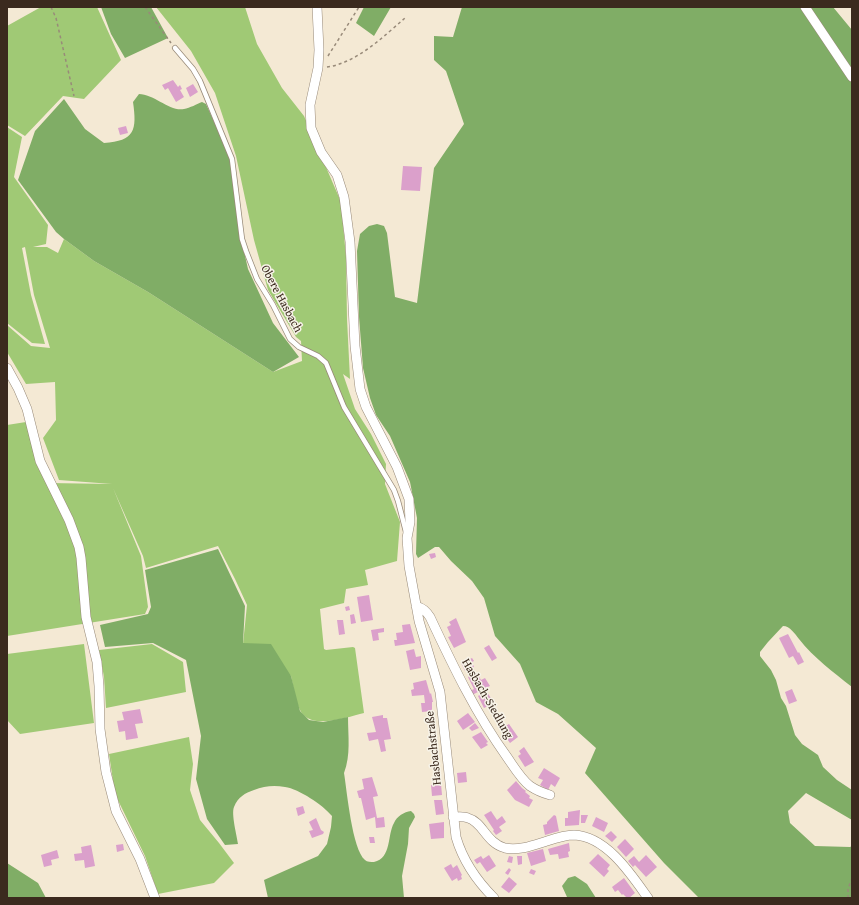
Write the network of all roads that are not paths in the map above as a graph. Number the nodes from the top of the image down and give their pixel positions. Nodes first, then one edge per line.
1 (318, 7) edge
2 (805, 7) edge
3 (175, 48) road end
4 (852, 78) edge
5 (7, 368) edge
6 (407, 538) junction
7 (416, 606) junction
8 (550, 794) dead end
9 (453, 817) junction
10 (155, 898) edge
11 (494, 898) edge
12 (648, 898) edge

1 - 6 street, Hasbachstraße
2 - 4 street
3 - 6 lane, Obere Hasbach
5 - 10 street
6 - 7 street, Hasbachstraße
7 - 8 street, Hasbach-Siedlung
7 - 9 street, Hasbachstraße
9 - 11 street, Hasbachstraße
9 - 12 street

